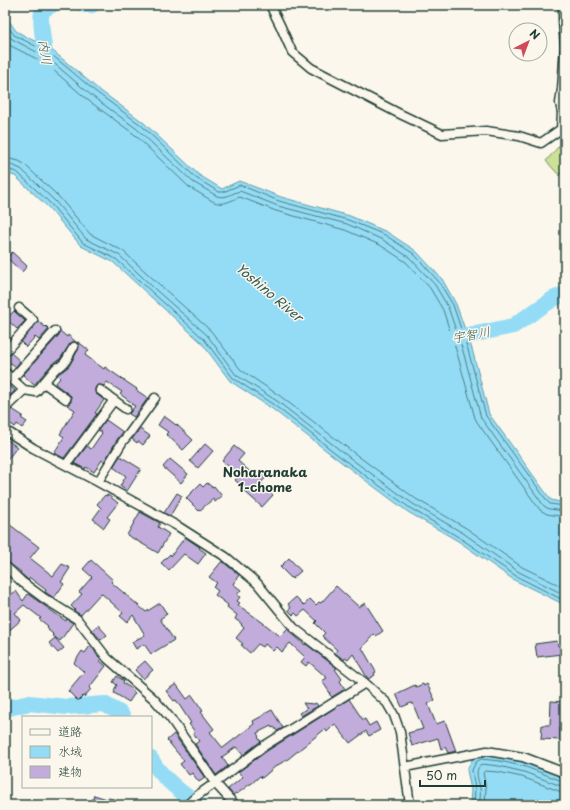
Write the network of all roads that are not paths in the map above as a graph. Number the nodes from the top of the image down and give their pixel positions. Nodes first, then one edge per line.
1 (270, 5) edge
2 (563, 5) edge
3 (19, 308) dead end
4 (56, 331) dead end
5 (74, 347) dead end
6 (5, 352) edge
7 (5, 372) edge
8 (12, 379) junction
9 (44, 383) junction
10 (24, 390) junction
11 (100, 390) dead end
12 (155, 398) dead end
13 (66, 399) dead end
14 (114, 400) junction
15 (5, 408) edge
16 (126, 408) dead end
17 (5, 430) edge
18 (66, 465) junction
19 (98, 482) junction
20 (5, 566) edge
21 (365, 683) junction
22 (405, 767) junction
23 (565, 773) edge
24 (215, 783) junction
25 (187, 805) edge
26 (235, 805) edge
27 (410, 805) edge

1 - 2 street
3 - 6 street
4 - 8 street
5 - 9 street
7 - 8 street
8 - 10 street
9 - 10 street
9 - 13 street
10 - 15 street
11 - 14 street
12 - 19 street
14 - 16 street
14 - 18 street
17 - 18 street
18 - 19 street
19 - 21 street
20 - 24 street
21 - 22 street
21 - 24 street
22 - 23 street
22 - 27 street
24 - 25 street
24 - 26 street

